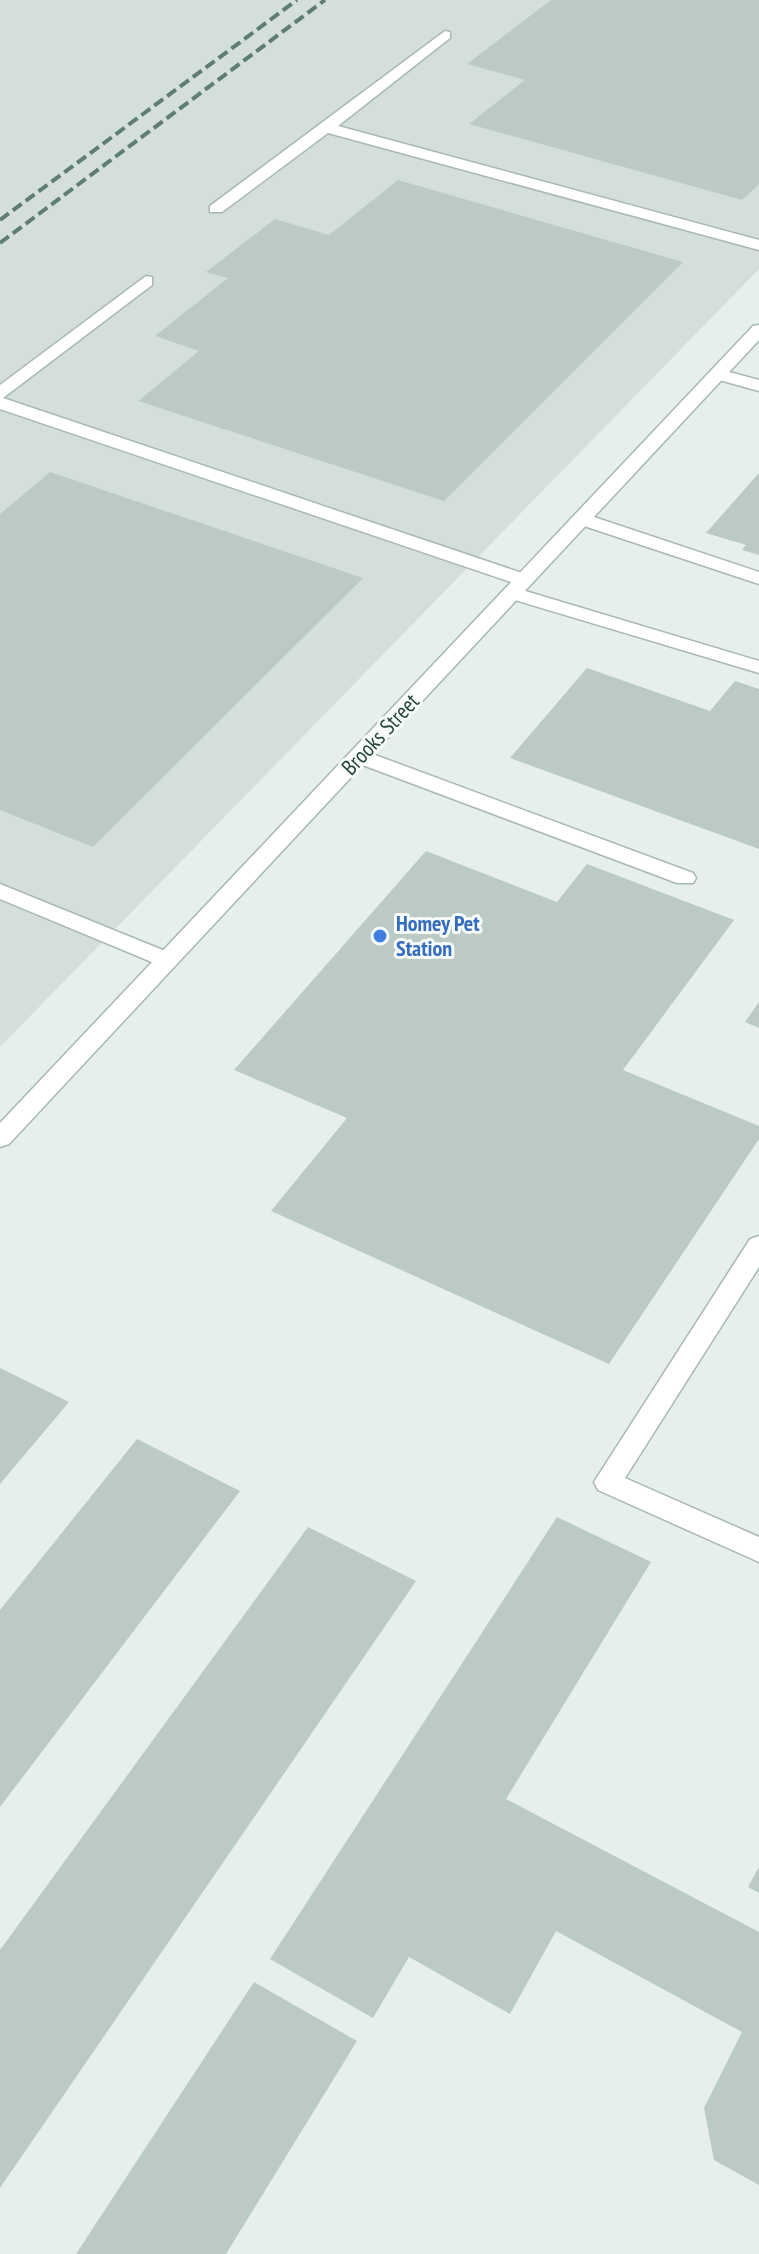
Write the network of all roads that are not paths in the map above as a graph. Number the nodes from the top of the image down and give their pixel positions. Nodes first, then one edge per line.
1 (445, 35) dead end
2 (326, 128) junction
3 (216, 209) dead end
4 (759, 245) edge
5 (146, 281) dead end
6 (759, 330) edge
7 (718, 374) junction
8 (759, 386) edge
9 (0, 394) edge
10 (0, 403) edge
11 (582, 519) junction
12 (759, 578) edge
13 (518, 586) junction
14 (759, 667) edge
15 (359, 756) junction
16 (685, 878) dead end
17 (0, 891) edge
18 (167, 960) junction
19 (0, 1138) edge
20 (759, 1246) edge
21 (759, 1550) edge

1 - 2 street
2 - 3 street
2 - 4 street
5 - 9 street
6 - 7 street, Brooks Street
7 - 8 street
7 - 11 street, Brooks Street
10 - 13 street
11 - 12 street
11 - 13 street, Brooks Street
13 - 14 street
13 - 15 street, Brooks Street
15 - 16 street
15 - 18 street, Brooks Street
17 - 18 street
18 - 19 street, Brooks Street
20 - 21 street

